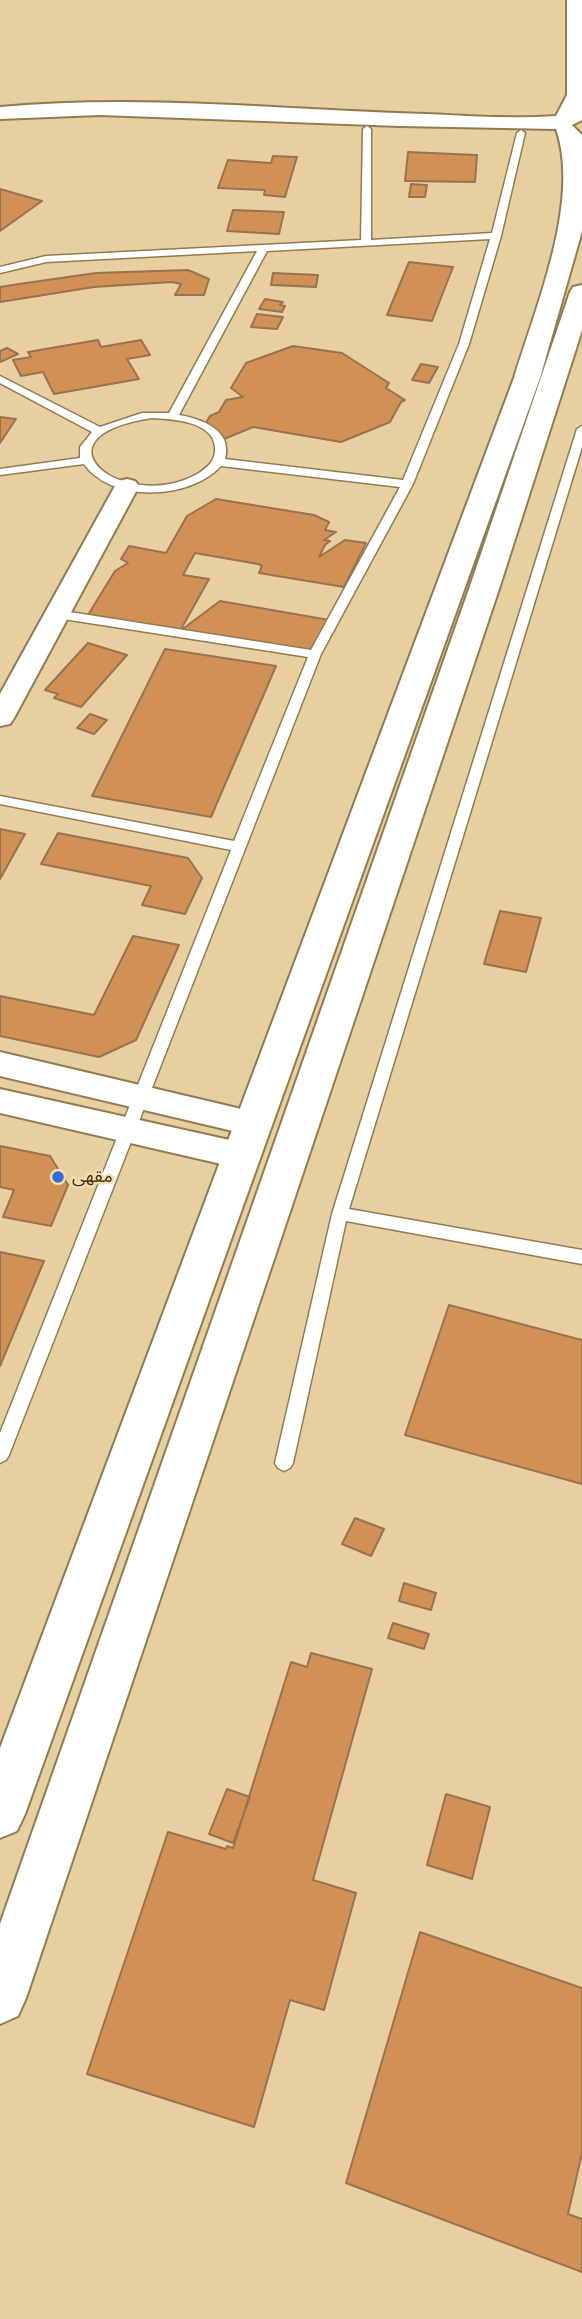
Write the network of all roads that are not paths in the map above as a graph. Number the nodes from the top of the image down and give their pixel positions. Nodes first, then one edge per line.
1 (577, 0) edge
2 (0, 113) edge
3 (574, 120) edge
4 (0, 122) edge
5 (368, 129) junction
6 (521, 134) junction
7 (496, 236) junction
8 (366, 242) junction
9 (265, 246) junction
10 (0, 271) edge
11 (582, 292) edge
12 (0, 379) edge
13 (173, 416) junction
14 (582, 429) edge
15 (99, 431) junction
16 (87, 460) junction
17 (219, 461) junction
18 (0, 472) edge
19 (407, 484) junction
20 (127, 486) junction
21 (57, 614) junction
22 (316, 654) junction
23 (0, 718) edge
24 (0, 800) edge
25 (240, 847) junction
26 (0, 1064) edge
27 (141, 1097) junction
28 (0, 1101) edge
29 (128, 1130) junction
30 (249, 1140) junction
31 (340, 1214) junction
32 (582, 1257) edge
33 (0, 1455) edge
34 (285, 1463) dead end
35 (0, 1814) edge
36 (0, 1998) edge

1 - 3 main road
2 - 3 main road
3 - 6 main road
3 - 30 main road
4 - 5 main road
5 - 6 main road
5 - 8 lane
6 - 7 lane
7 - 8 lane
7 - 19 lane
8 - 9 lane
9 - 10 lane
9 - 13 lane
11 - 36 main road
12 - 15 lane
13 - 15 lane
13 - 17 lane
14 - 31 lane
15 - 16 lane
16 - 18 lane
16 - 20 lane
17 - 19 lane
17 - 20 lane
19 - 22 lane
20 - 21 street
21 - 22 lane
21 - 23 street
22 - 25 lane
24 - 25 lane
25 - 27 lane
26 - 27 street
27 - 29 lane
27 - 30 street
28 - 29 street
29 - 30 street
29 - 33 lane
30 - 35 main road
31 - 32 lane
31 - 34 lane

